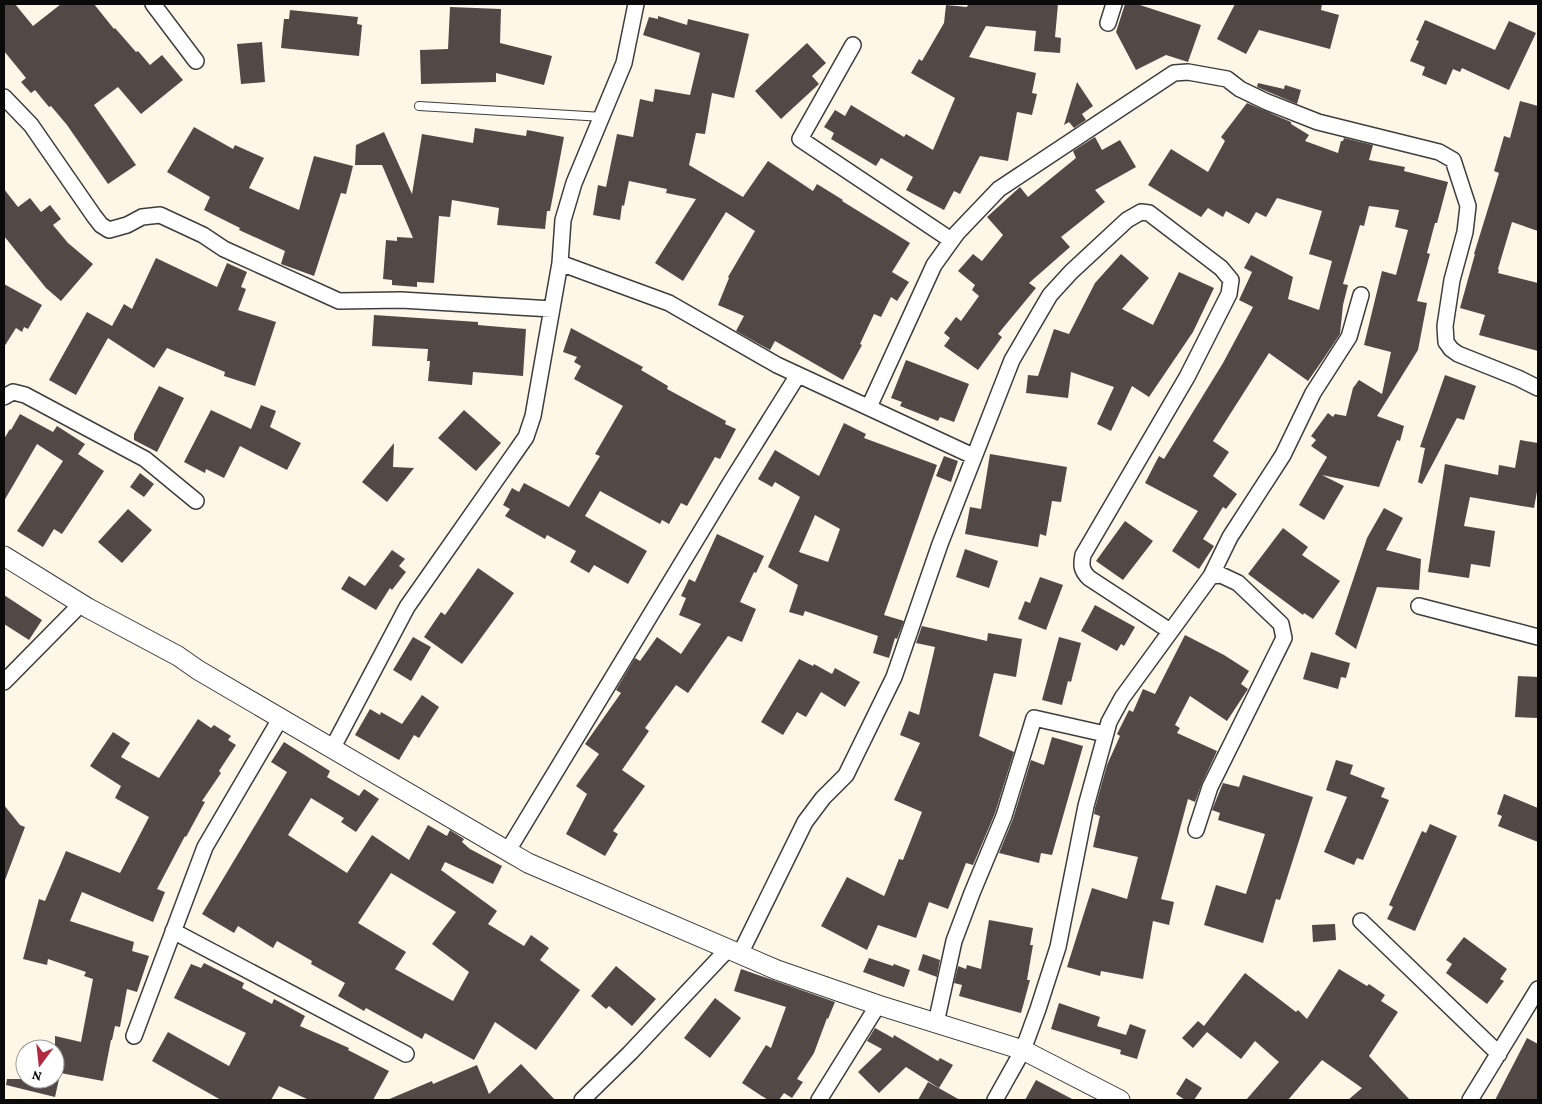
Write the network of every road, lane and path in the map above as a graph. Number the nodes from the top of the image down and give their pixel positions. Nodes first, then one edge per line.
1 (153, 4) edge
2 (636, 4) edge
3 (1114, 4) edge
4 (1108, 23) dead end
5 (853, 44) dead end
6 (196, 61) dead end
7 (4, 97) edge
8 (419, 106) dead end
9 (602, 117) junction
10 (951, 240) junction
11 (560, 263) junction
12 (1361, 295) dead end
13 (552, 309) junction
14 (798, 375) junction
15 (1538, 388) edge
16 (4, 397) edge
17 (868, 407) junction
18 (973, 456) junction
19 (196, 501) dead end
20 (4, 556) edge
21 (1210, 576) junction
22 (81, 604) junction
23 (1419, 606) dead end
24 (1170, 631) junction
25 (1538, 636) edge
26 (4, 682) edge
27 (280, 719) junction
28 (1105, 734) junction
29 (332, 749) junction
30 (1196, 830) dead end
31 (507, 852) junction
32 (1361, 921) dead end
33 (174, 931) junction
34 (734, 952) junction
35 (1538, 989) edge
36 (878, 1005) junction
37 (936, 1023) junction
38 (134, 1036) dead end
39 (1023, 1050) junction
40 (406, 1054) dead end
41 (1500, 1054) junction
42 (582, 1100) edge
43 (819, 1100) edge
44 (995, 1100) edge
45 (1120, 1100) edge
46 (1470, 1100) edge

1 - 6 street
2 - 9 street
3 - 4 street
5 - 10 street
7 - 13 street
8 - 9 lane
9 - 11 street
10 - 15 street
10 - 17 street
11 - 13 street
11 - 14 street
12 - 21 street
13 - 29 street
14 - 17 street
14 - 31 street
16 - 19 street
17 - 18 street
18 - 24 street
18 - 34 street
20 - 22 street
21 - 24 street
21 - 30 street
22 - 26 street
22 - 27 street
23 - 25 street
24 - 28 street
27 - 29 street
27 - 33 street
28 - 37 street
28 - 39 street
29 - 31 street
31 - 34 street
32 - 41 street
33 - 38 street
33 - 40 street
34 - 36 street
34 - 42 street
35 - 41 street
36 - 37 street
36 - 43 street
37 - 39 street
39 - 44 street
39 - 45 street
41 - 46 street

